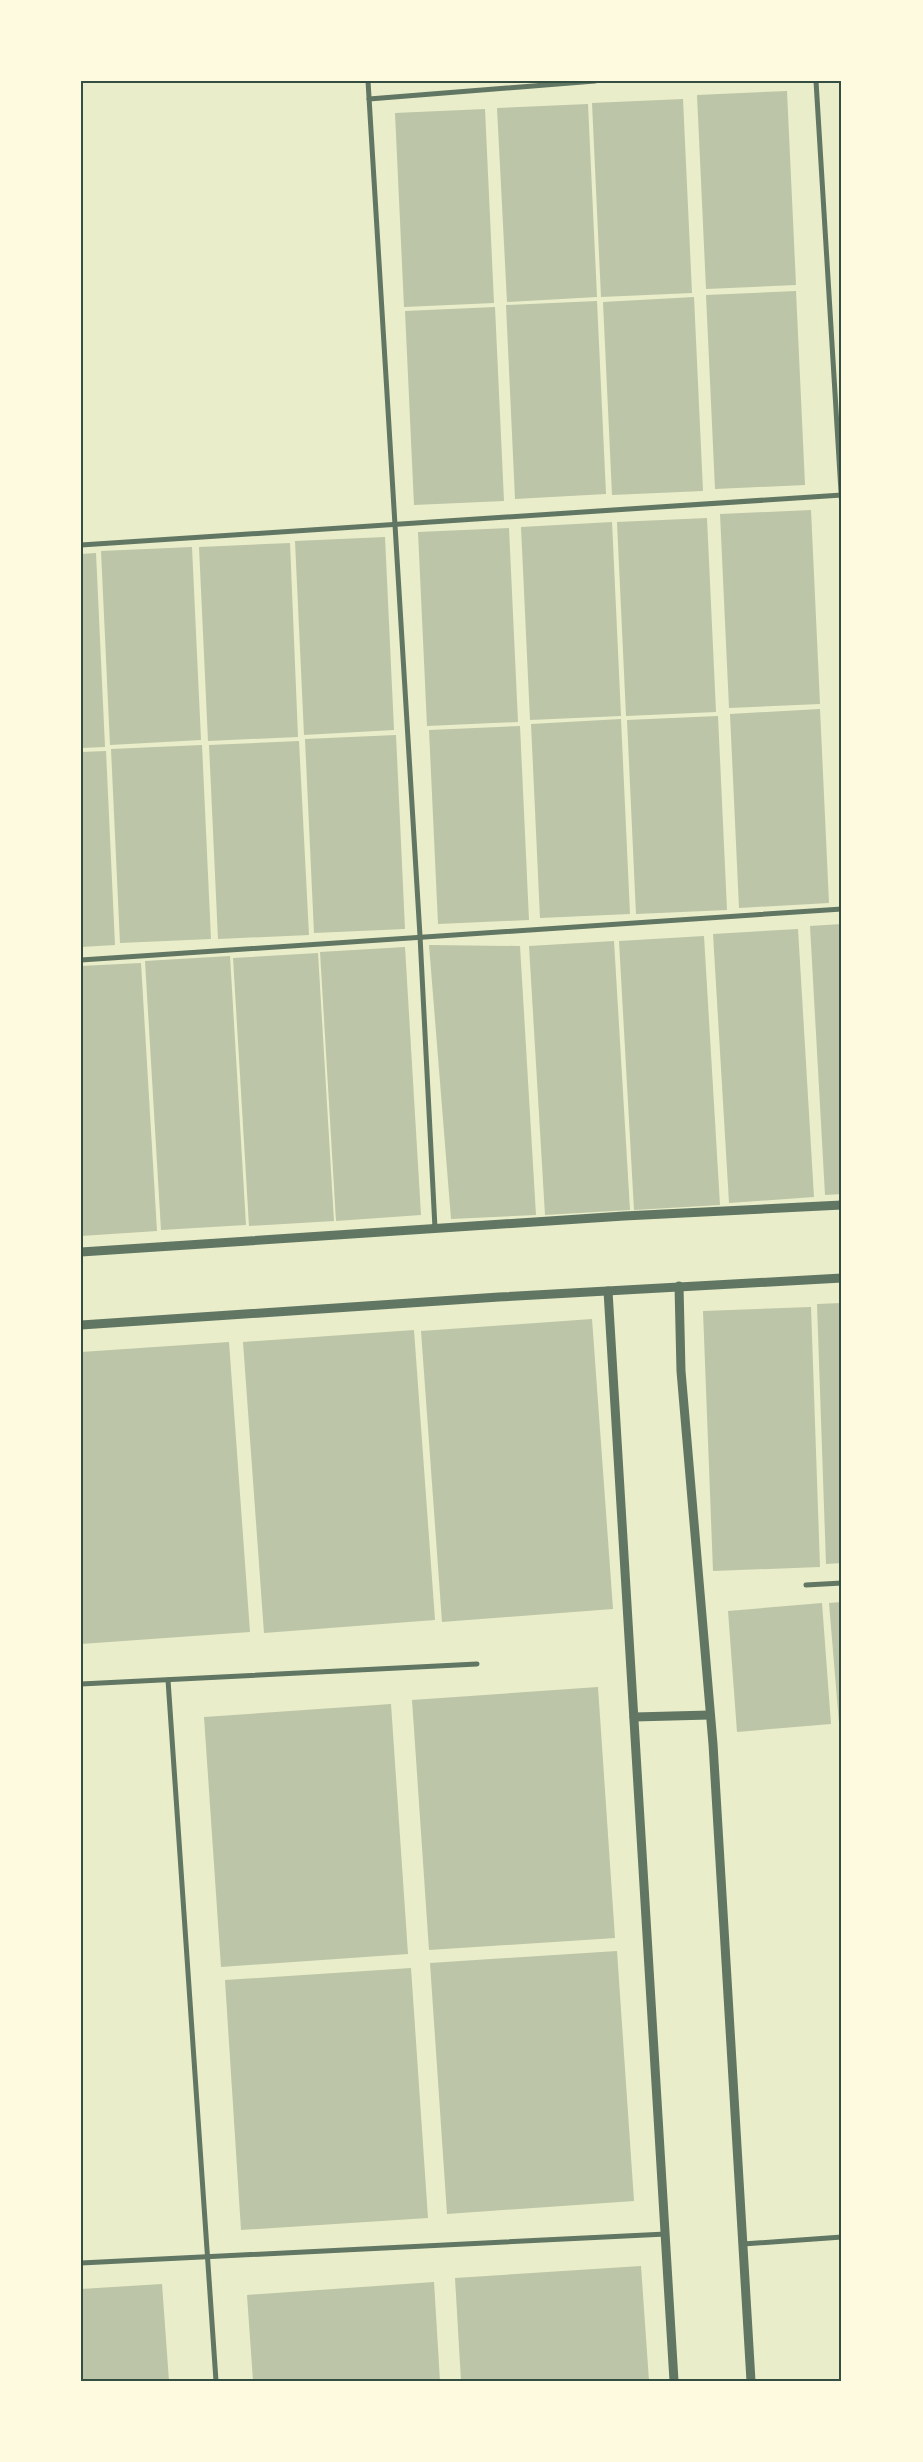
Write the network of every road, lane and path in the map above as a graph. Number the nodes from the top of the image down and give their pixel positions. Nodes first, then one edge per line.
1 (368, 81) edge
2 (595, 81) edge
3 (816, 81) edge
4 (369, 99) junction
5 (841, 495) edge
6 (842, 508) edge
7 (395, 526) junction
8 (81, 545) edge
9 (842, 910) edge
10 (420, 936) junction
11 (81, 960) edge
12 (842, 1205) edge
13 (435, 1228) junction
14 (81, 1252) edge
15 (842, 1278) edge
16 (679, 1286) junction
17 (608, 1291) junction
18 (81, 1325) edge
19 (842, 1583) edge
20 (806, 1585) dead end
21 (477, 1664) dead end
22 (168, 1680) junction
23 (81, 1684) edge
24 (710, 1715) junction
25 (634, 1717) junction
26 (666, 2234) junction
27 (842, 2238) edge
28 (743, 2244) junction
29 (208, 2255) junction
30 (81, 2263) edge
31 (216, 2381) edge
32 (674, 2381) edge
33 (752, 2381) edge

1 - 4 street
2 - 4 street
3 - 5 street
4 - 7 street
5 - 6 street
5 - 7 street
7 - 8 street
7 - 10 street
9 - 10 street
10 - 11 street
10 - 13 street
12 - 13 street
13 - 14 street
15 - 16 street
16 - 17 street
16 - 24 street
17 - 18 street
17 - 25 street
19 - 20 street
21 - 22 street
22 - 23 street
22 - 29 street
24 - 25 street
24 - 28 street
25 - 26 street
26 - 29 street
26 - 32 street
27 - 28 street
28 - 33 street
29 - 30 street
29 - 31 street

